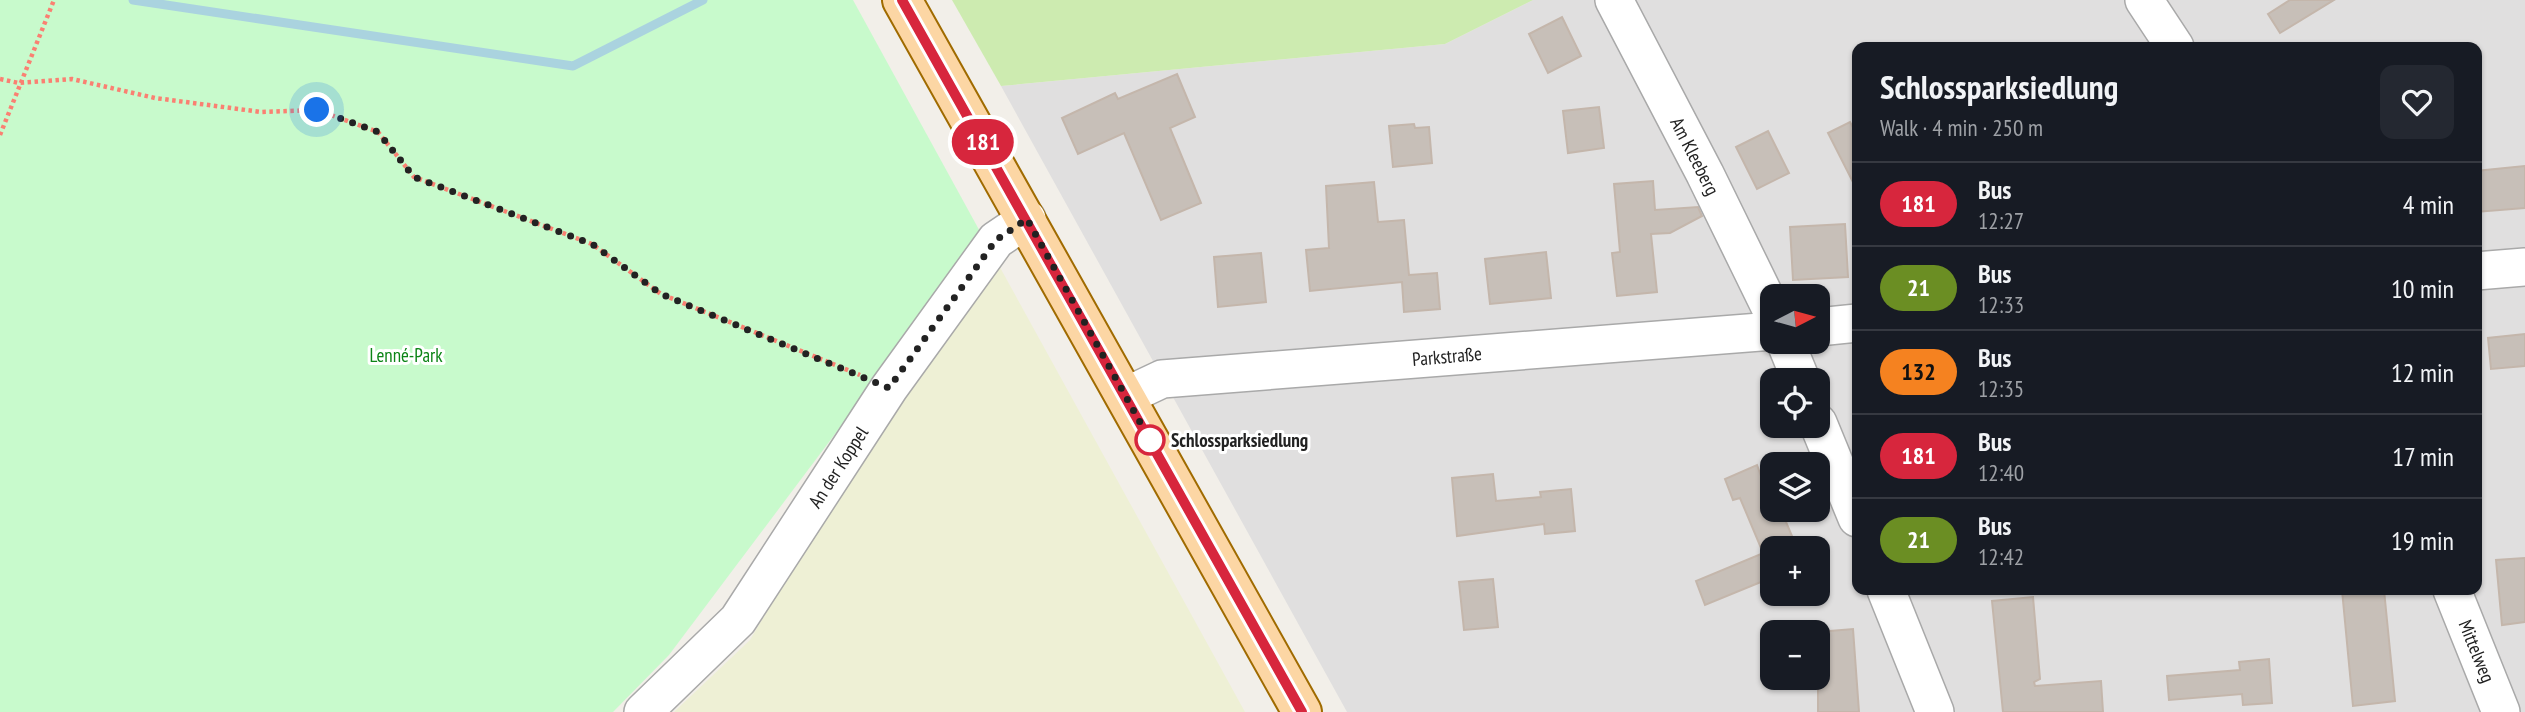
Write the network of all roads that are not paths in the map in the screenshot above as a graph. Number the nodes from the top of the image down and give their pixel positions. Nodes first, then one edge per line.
1 (902, 0) edge
2 (1614, 0) edge
3 (2144, 0) edge
4 (2172, 42) edge
5 (1027, 219) junction
6 (2525, 267) edge
7 (2482, 271) edge
8 (1760, 286) edge
9 (1852, 324) edge
10 (1830, 326) edge
11 (1760, 332) edge
12 (1126, 396) junction
13 (1824, 438) edge
14 (1852, 506) edge
15 (1888, 595) edge
16 (2454, 595) edge
17 (643, 712) edge
18 (1302, 712) edge
19 (1935, 712) edge
20 (2501, 712) edge

1 - 5 main road
2 - 8 street, Am Kleeberg
3 - 4 street
5 - 12 main road
5 - 17 street, An der Koppel
6 - 7 street
9 - 10 street
11 - 12 street, Parkstraße
12 - 18 main road
13 - 14 street
15 - 19 street
16 - 20 street, Mittelweg

